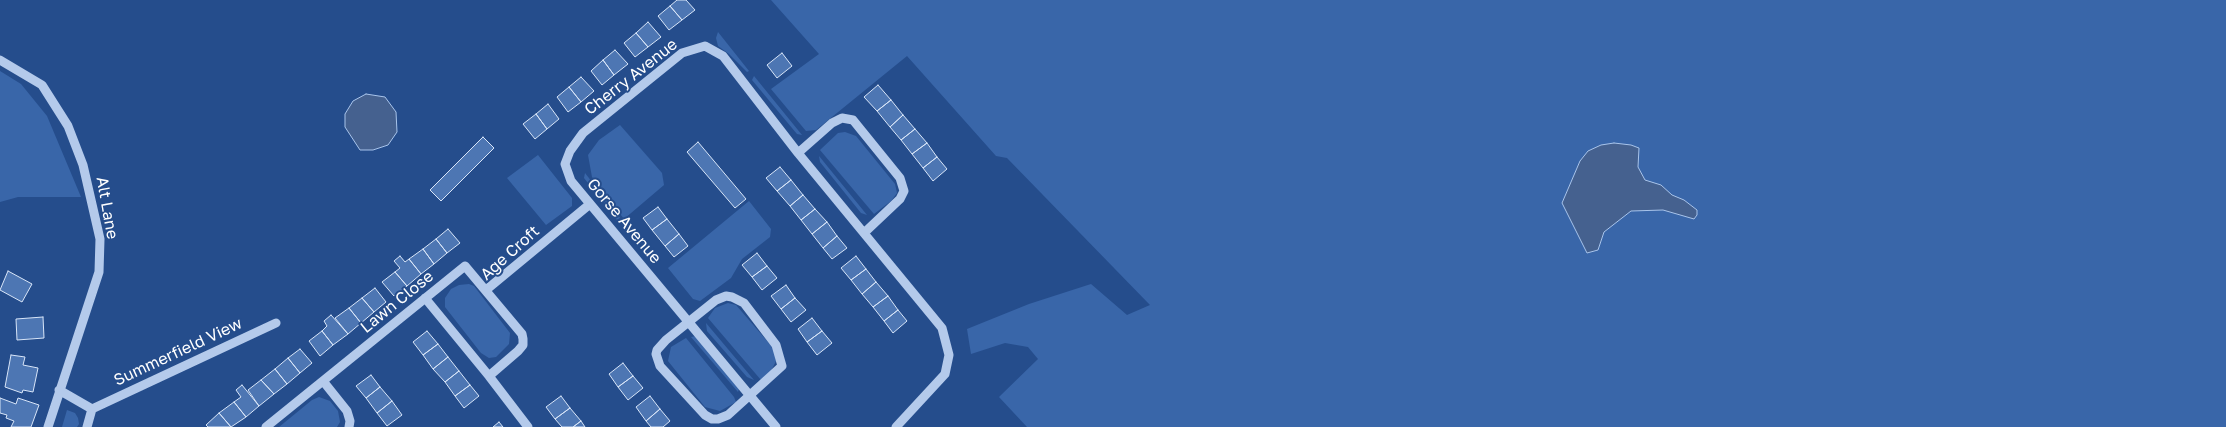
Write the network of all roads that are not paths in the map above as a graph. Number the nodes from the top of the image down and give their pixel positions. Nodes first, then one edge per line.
1 (0, 60) edge
2 (583, 133) joint
3 (798, 153) junction
4 (590, 204) junction
5 (864, 233) junction
6 (486, 290) junction
7 (425, 298) junction
8 (689, 321) junction
9 (276, 323) dead end
10 (489, 376) junction
11 (323, 381) junction
12 (59, 390) junction
13 (750, 395) junction
14 (92, 409) junction
15 (48, 427) edge
16 (87, 427) edge
17 (266, 427) edge
18 (349, 427) edge
19 (528, 427) edge
20 (776, 427) edge
21 (896, 427) edge

1 - 12 street, Alt Lane
2 - 3 street, Cherry Avenue
2 - 4 street, Gorse Avenue
3 - 5 street, Cherry Avenue
3 - 5 street
4 - 6 street, Age Croft
4 - 8 street, Gorse Avenue
5 - 21 street, Cherry Avenue
6 - 7 street, Lawn Close
6 - 10 street, Age Croft
7 - 10 street
7 - 11 street, Lawn Close
8 - 13 street, Gorse Avenue
8 - 13 street
8 - 13 street
9 - 14 street, Summerfield View
10 - 19 street
11 - 17 street, Lawn Close
11 - 18 street
12 - 14 street
12 - 15 street, Alt Lane
13 - 20 street, Gorse Avenue
14 - 16 street

